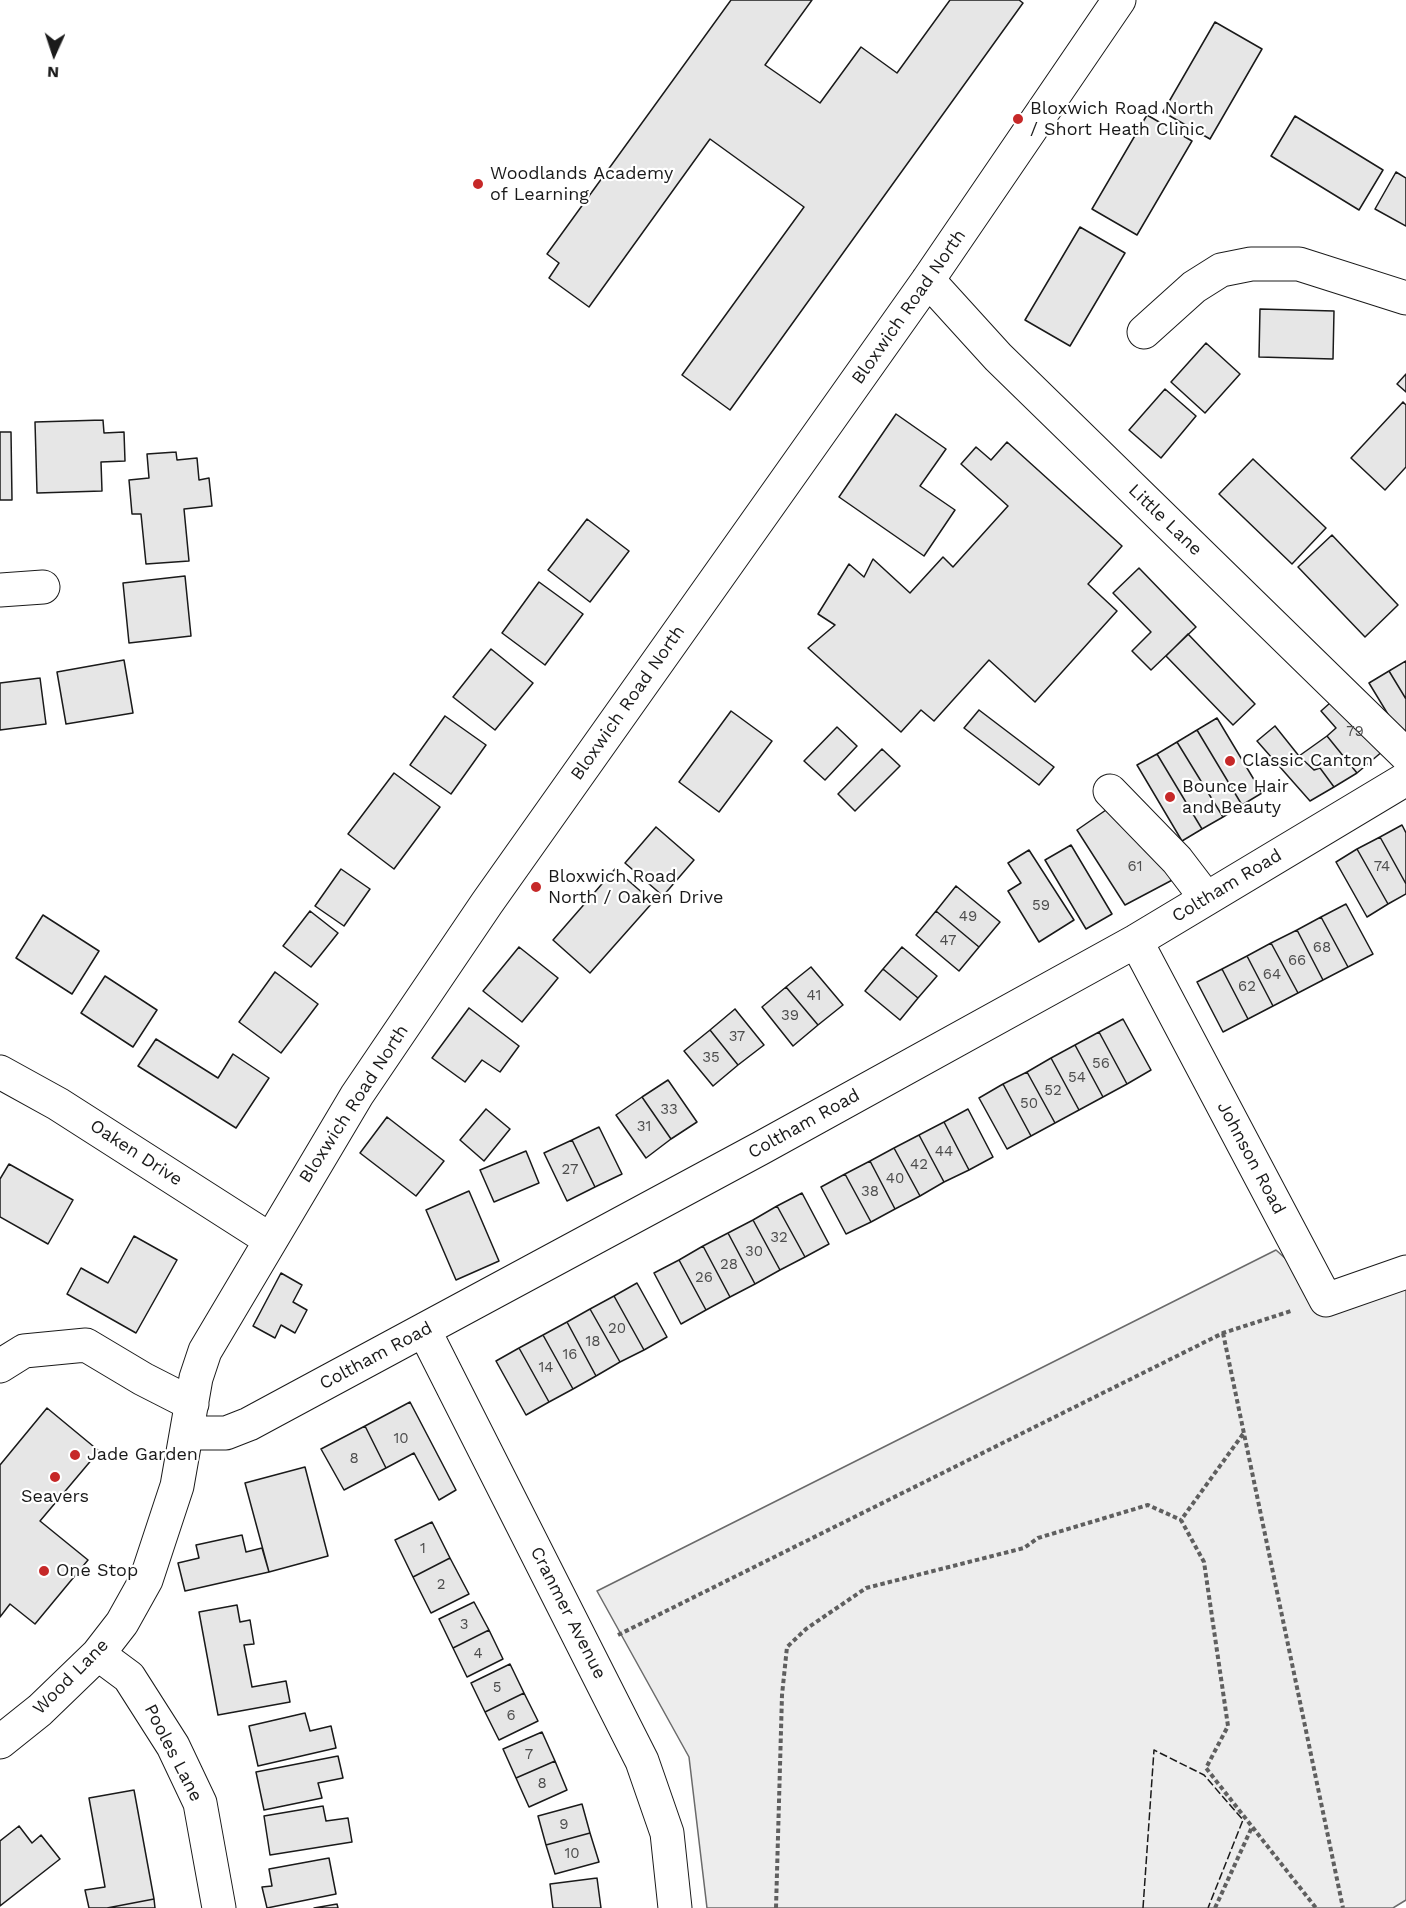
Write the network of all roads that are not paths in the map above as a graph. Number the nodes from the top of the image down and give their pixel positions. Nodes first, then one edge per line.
1 (1119, 0) edge
2 (928, 280) junction
3 (1406, 298) edge
4 (1143, 332) dead end
5 (43, 587) dead end
6 (0, 591) edge
7 (1406, 755) edge
8 (1406, 779) edge
9 (1110, 791) dead end
10 (1206, 898) junction
11 (1136, 941) junction
12 (0, 1072) edge
13 (269, 1239) junction
14 (1406, 1272) edge
15 (424, 1330) junction
16 (0, 1366) edge
17 (189, 1418) junction
18 (98, 1654) junction
19 (0, 1742) edge
20 (219, 1908) edge
21 (675, 1908) edge

1 - 2 street, Bloxwich Road North
2 - 7 street, Little Lane
2 - 13 street, Bloxwich Road North
3 - 4 street
5 - 6 street
8 - 10 street, Coltham Road
9 - 10 street
10 - 11 street, Coltham Road
11 - 14 street, Johnson Road
11 - 15 street, Coltham Road
12 - 13 street, Oaken Drive
13 - 17 street, Bloxwich Road North
15 - 17 street, Coltham Road
15 - 21 street, Cranmer Avenue
16 - 17 street
17 - 18 street, Wood Lane
18 - 19 street, Wood Lane
18 - 20 street, Pooles Lane

